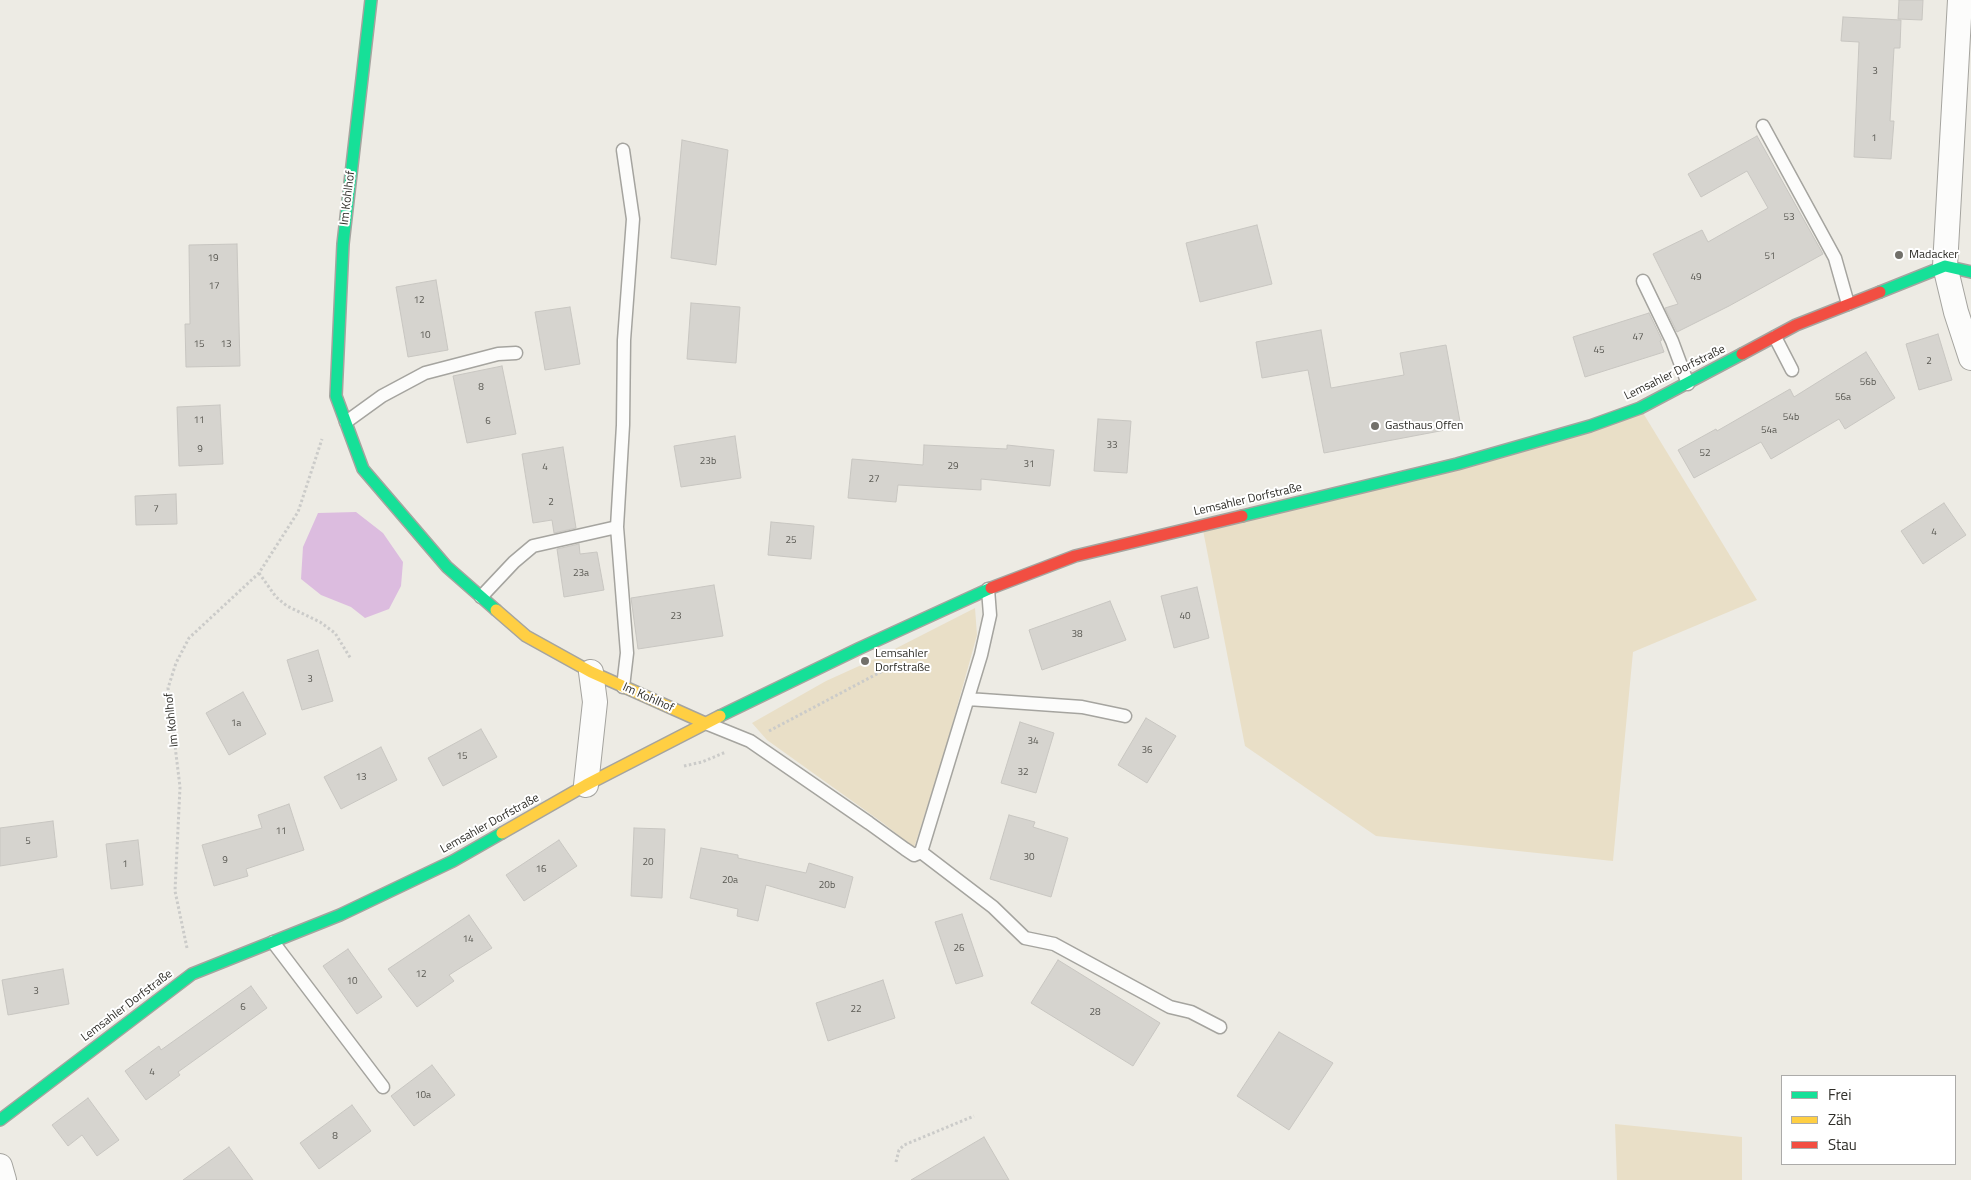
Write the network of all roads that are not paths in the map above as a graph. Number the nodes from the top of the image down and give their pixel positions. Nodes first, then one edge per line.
1 (371, 0) edge
2 (1960, 0) edge
3 (1763, 126) dead end
4 (623, 150) dead end
5 (1945, 266) junction
6 (1971, 272) edge
7 (1643, 281) dead end
8 (1848, 304) junction
9 (1775, 337) junction
10 (516, 353) dead end
11 (1971, 358) edge
12 (1792, 370) dead end
13 (1688, 384) junction
14 (346, 422) junction
15 (617, 527) junction
16 (988, 589) junction
17 (481, 597) junction
18 (591, 672) junction
19 (623, 687) junction
20 (968, 699) junction
21 (1125, 716) dead end
22 (705, 723) junction
23 (586, 785) junction
24 (921, 852) junction
25 (273, 942) junction
26 (1220, 1027) dead end
27 (382, 1087) dead end
28 (0, 1120) edge
29 (0, 1166) edge
30 (4, 1180) edge

1 - 14 street, Im Kohlhof
2 - 5 street
3 - 8 lane
4 - 15 lane
5 - 6 street
5 - 8 street, Lemsahler Dorfstraße
5 - 11 street
7 - 13 lane
8 - 9 street, Lemsahler Dorfstraße
9 - 12 lane
9 - 13 street, Lemsahler Dorfstraße
10 - 14 lane
13 - 16 street, Lemsahler Dorfstraße
14 - 17 street, Im Kohlhof
15 - 17 lane
15 - 19 lane
16 - 20 lane
16 - 22 street, Lemsahler Dorfstraße
17 - 18 street, Im Kohlhof
18 - 19 street, Im Kohlhof
18 - 23 street
19 - 22 street, Im Kohlhof
20 - 21 lane
20 - 24 lane
22 - 23 street, Lemsahler Dorfstraße
22 - 24 lane
23 - 25 street, Lemsahler Dorfstraße
24 - 26 lane
25 - 27 lane
25 - 28 street, Lemsahler Dorfstraße
29 - 30 street

